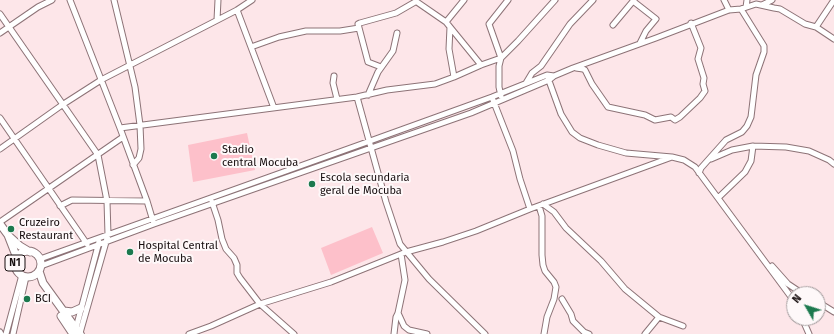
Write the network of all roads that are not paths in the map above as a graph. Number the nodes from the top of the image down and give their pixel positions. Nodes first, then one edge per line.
1 (52, 0) edge
2 (70, 0) edge
3 (114, 0) edge
4 (218, 0) edge
5 (252, 0) edge
6 (464, 0) edge
7 (508, 0) edge
8 (555, 0) edge
9 (593, 0) edge
10 (634, 0) edge
11 (724, 0) edge
12 (747, 0) edge
13 (772, 0) edge
14 (834, 0) edge
15 (422, 2) edge
16 (762, 5) junction
17 (744, 8) junction
18 (237, 10) junction
19 (729, 10) junction
20 (0, 14) edge
21 (218, 20) junction
22 (448, 24) junction
23 (691, 24) junction
24 (613, 25) dead end
25 (9, 27) junction
26 (359, 28) junction
27 (816, 28) junction
28 (0, 33) edge
29 (397, 33) dead end
30 (834, 39) edge
31 (640, 43) junction
32 (252, 47) junction
33 (501, 58) junction
34 (481, 65) junction
35 (129, 66) junction
36 (381, 67) junction
37 (573, 68) junction
38 (334, 76) dead end
39 (454, 78) junction
40 (548, 78) junction
41 (100, 80) junction
42 (525, 84) junction
43 (500, 94) junction
44 (368, 95) junction
45 (357, 97) junction
46 (492, 97) junction
47 (337, 99) junction
48 (502, 99) junction
49 (494, 103) junction
50 (62, 105) junction
51 (466, 106) junction
52 (274, 108) junction
53 (471, 113) junction
54 (0, 118) edge
55 (140, 125) junction
56 (120, 128) junction
57 (123, 137) junction
58 (13, 139) junction
59 (370, 141) junction
60 (753, 146) junction
61 (372, 148) junction
62 (0, 149) edge
63 (98, 155) junction
64 (672, 158) junction
65 (709, 160) junction
66 (834, 164) edge
67 (133, 165) junction
68 (699, 172) junction
69 (277, 174) junction
70 (279, 180) junction
71 (48, 188) junction
72 (210, 197) junction
73 (718, 198) junction
74 (147, 200) junction
75 (107, 201) junction
76 (212, 204) junction
77 (541, 205) junction
78 (60, 206) junction
79 (530, 209) junction
80 (153, 221) junction
81 (0, 223) edge
82 (108, 235) junction
83 (8, 236) junction
84 (100, 238) junction
85 (86, 242) junction
86 (105, 243) junction
87 (98, 245) junction
88 (88, 249) junction
89 (30, 252) junction
90 (404, 253) junction
91 (17, 258) junction
92 (767, 264) junction
93 (40, 265) junction
94 (27, 276) junction
95 (791, 286) edge
96 (786, 290) edge
97 (562, 299) dead end
98 (260, 304) junction
99 (81, 308) junction
100 (64, 311) junction
101 (398, 313) junction
102 (659, 317) junction
103 (683, 326) dead end
104 (77, 333) edge
105 (6, 334) edge
106 (13, 334) edge
107 (189, 334) edge
108 (294, 334) edge
109 (394, 334) edge
110 (427, 334) edge
111 (485, 334) edge
112 (544, 334) edge
113 (589, 334) edge
114 (645, 334) edge

1 - 25 street
2 - 41 street
3 - 35 street
4 - 21 street
5 - 18 street
6 - 22 street
7 - 33 street
8 - 33 street
9 - 42 street
10 - 24 street
10 - 31 street
11 - 19 street
12 - 17 street
13 - 16 street
14 - 27 street
15 - 22 street
15 - 26 street
16 - 17 street
16 - 27 street
17 - 19 street
17 - 65 street
18 - 21 street
18 - 32 street
19 - 23 street
20 - 25 street
21 - 35 street
22 - 34 street
22 - 39 street
23 - 31 street
23 - 37 street
25 - 28 street
25 - 50 street
26 - 32 street
26 - 36 street
27 - 30 street
29 - 36 street
31 - 37 street
32 - 52 street
33 - 34 street
33 - 43 street
34 - 39 street
35 - 41 street
35 - 55 street
36 - 44 street
37 - 40 street
38 - 47 street
39 - 44 street
40 - 42 street
40 - 48 street
40 - 64 street
41 - 50 street
41 - 56 street
42 - 43 street
43 - 46 street
43 - 48 street
44 - 45 street
45 - 47 street
45 - 59 street
46 - 49 street
46 - 51 street
47 - 52 street
48 - 49 street
49 - 53 street
49 - 79 street
50 - 58 street
50 - 63 street
51 - 53 street
51 - 59 street
52 - 55 street
53 - 61 street
54 - 58 street
55 - 56 street
55 - 67 street
56 - 57 street
57 - 63 street
57 - 67 street
58 - 62 street
58 - 71 street
59 - 61 street
59 - 69 street
60 - 65 street
60 - 66 street
60 - 73 street
61 - 70 street
61 - 90 street
63 - 71 street
63 - 75 street
64 - 68 street
64 - 77 street
65 - 68 street
67 - 74 street
68 - 73 street
69 - 70 street
69 - 72 street
70 - 76 street
71 - 78 street
71 - 81 street
72 - 76 street
72 - 80 street
73 - 92 street
74 - 75 street
74 - 80 street
75 - 78 street
75 - 82 street
76 - 80 street
76 - 98 street
77 - 79 street
77 - 102 street
77 - 112 street
78 - 85 street
79 - 90 street
80 - 82 street
80 - 86 street
81 - 83 highway, N1
82 - 84 street
82 - 86 street
83 - 89 highway, N1
83 - 91 highway, N1
84 - 85 street
84 - 87 street
85 - 88 street
85 - 93 street
86 - 87 street
86 - 104 street
87 - 88 street
87 - 99 street
88 - 93 street
89 - 91 highway, N1
89 - 93 highway, N1
90 - 98 street
90 - 101 street
90 - 111 street
91 - 94 highway, N1
92 - 95 street
92 - 96 street
93 - 94 highway, N1
93 - 100 highway, N1
94 - 104 highway, N1
94 - 105 street
94 - 106 street
97 - 113 street
98 - 107 street
98 - 108 street
99 - 100 highway
99 - 104 street
100 - 104 highway, N1
101 - 109 street
101 - 110 street
102 - 103 street
102 - 114 street

